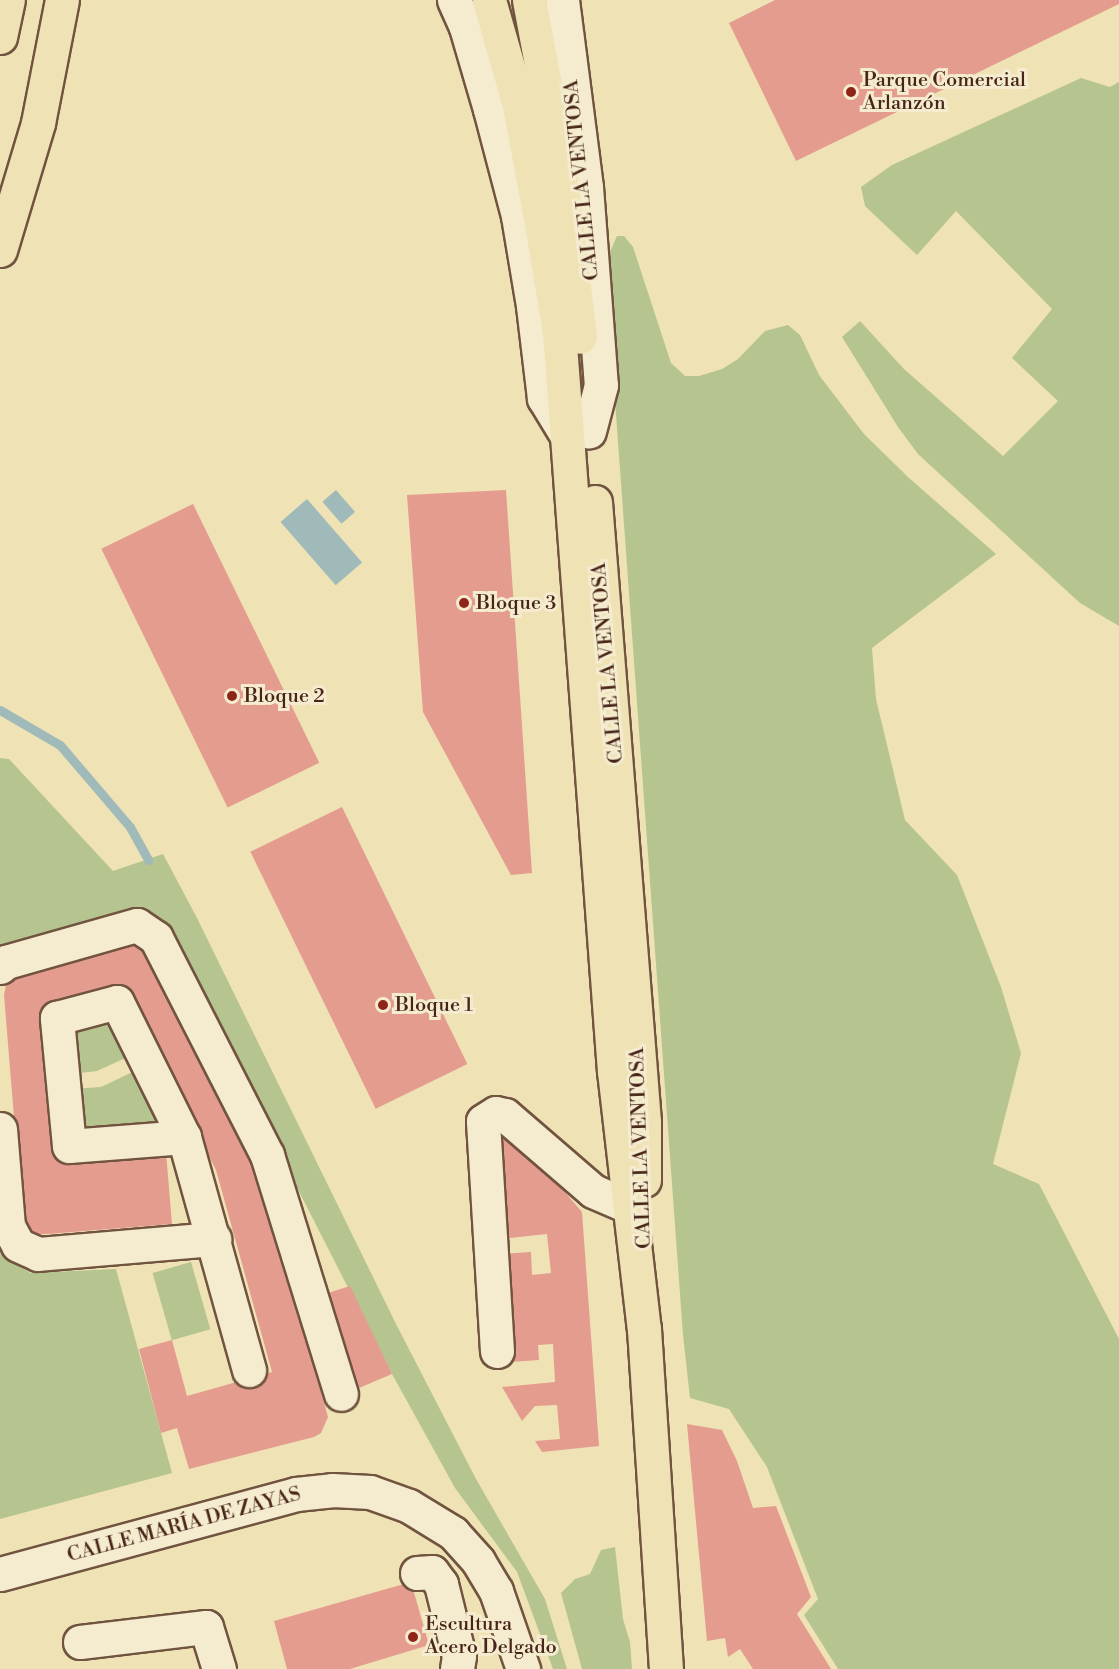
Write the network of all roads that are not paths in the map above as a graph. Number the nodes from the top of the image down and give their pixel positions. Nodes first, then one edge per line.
1 (8, 0) edge
2 (454, 0) edge
3 (489, 0) edge
4 (529, 0) edge
5 (562, 0) edge
6 (62, 7) edge
7 (0, 37) edge
8 (0, 250) edge
9 (578, 434) junction
10 (0, 967) edge
11 (0, 1129) edge
12 (184, 1137) junction
13 (630, 1207) junction
14 (214, 1239) junction
15 (644, 1329) junction
16 (497, 1351) dead end
17 (249, 1370) dead end
18 (341, 1394) dead end
19 (417, 1573) dead end
20 (0, 1574) edge
21 (80, 1642) dead end
22 (219, 1669) edge
23 (458, 1669) edge
24 (523, 1669) edge
25 (666, 1669) edge

1 - 7 main road
2 - 9 street, CALLE LA VENTOSA
3 - 9 main road
4 - 9 main road
5 - 9 street, CALLE LA VENTOSA
6 - 8 main road
9 - 13 main road, CALLE LA VENTOSA
9 - 15 main road, CALLE LA VENTOSA
10 - 18 street
11 - 14 street
12 - 12 street
12 - 14 street
13 - 15 main road, CALLE LA VENTOSA
13 - 16 street, CALLE LA VENTOSA
14 - 17 street
15 - 25 main road, CALLE LA VENTOSA
19 - 23 street
20 - 24 street, CALLE MARÍA DE ZAYAS
21 - 22 street

